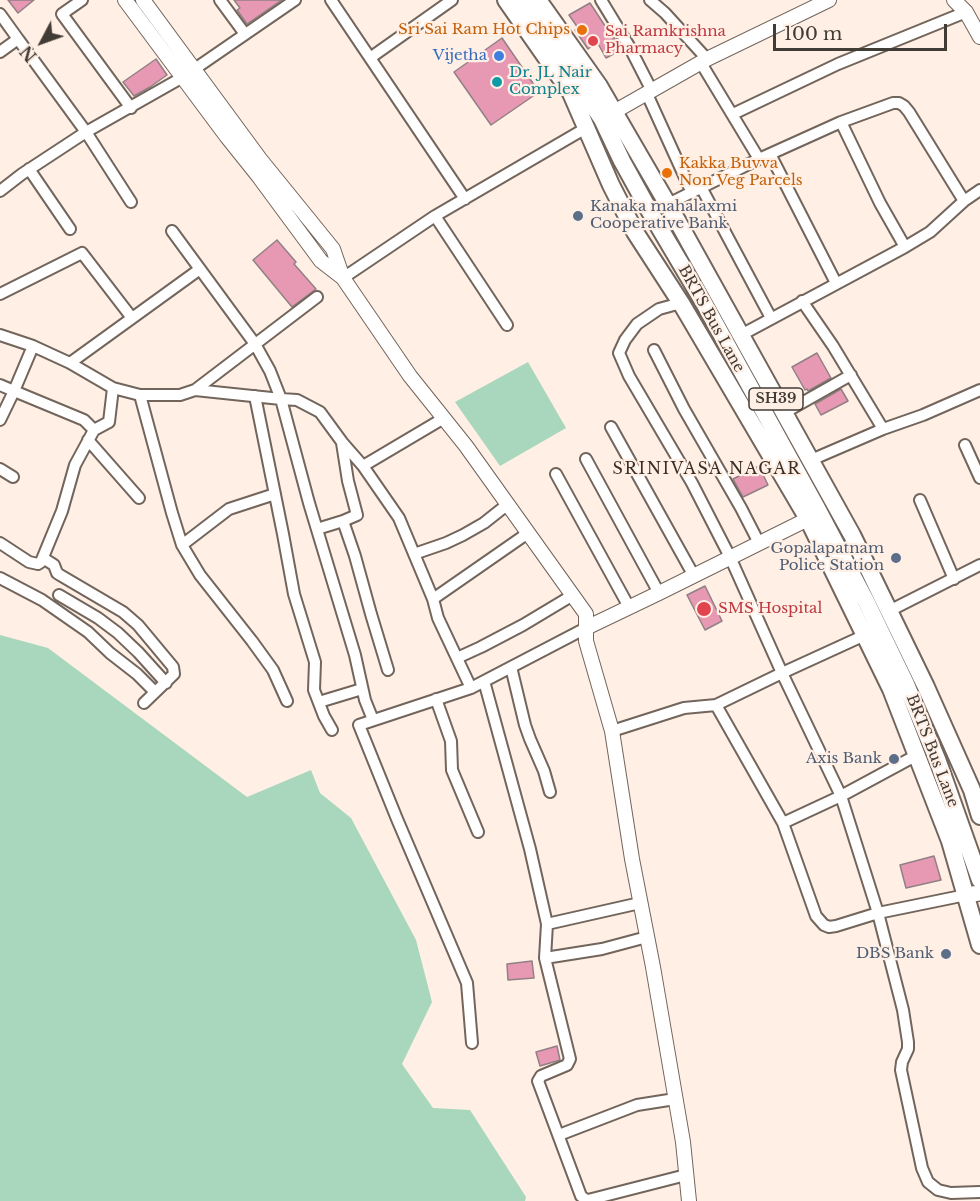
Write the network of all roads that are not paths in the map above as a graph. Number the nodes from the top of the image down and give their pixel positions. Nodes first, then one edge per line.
1 (82, 0) edge
2 (125, 0) edge
3 (143, 0) edge
4 (220, 0) edge
5 (294, 0) edge
6 (331, 0) edge
7 (452, 0) edge
8 (506, 0) edge
9 (522, 0) edge
10 (538, 0) edge
11 (601, 0) edge
12 (829, 0) edge
13 (954, 0) edge
14 (658, 2) edge
15 (966, 12) junction
16 (0, 14) edge
17 (245, 34) junction
18 (980, 37) edge
19 (18, 39) junction
20 (0, 52) edge
21 (370, 58) junction
22 (704, 61) junction
23 (189, 73) junction
24 (649, 92) junction
25 (131, 108) junction
26 (733, 114) junction
27 (608, 115) junction
28 (841, 122) junction
29 (586, 128) junction
30 (86, 132) junction
31 (770, 154) junction
32 (759, 159) junction
33 (29, 169) junction
34 (0, 190) edge
35 (696, 190) junction
36 (980, 190) edge
37 (465, 198) junction
38 (964, 201) junction
39 (131, 202) dead end
40 (668, 204) junction
41 (435, 216) junction
42 (70, 228) dead end
43 (172, 231) dead end
44 (905, 247) junction
45 (200, 269) junction
46 (343, 278) junction
47 (836, 283) junction
48 (0, 294) edge
49 (317, 297) dead end
50 (802, 301) junction
51 (681, 303) junction
52 (132, 318) junction
53 (771, 318) junction
54 (507, 325) dead end
55 (0, 335) edge
56 (741, 335) junction
57 (255, 344) junction
58 (33, 346) junction
59 (654, 350) dead end
60 (70, 363) junction
61 (850, 375) junction
62 (0, 385) edge
63 (114, 387) junction
64 (195, 390) junction
65 (980, 390) edge
66 (14, 391) junction
67 (141, 395) junction
68 (255, 396) junction
69 (281, 399) junction
70 (784, 413) junction
71 (444, 418) junction
72 (0, 420) edge
73 (611, 426) dead end
74 (883, 429) junction
75 (91, 435) junction
76 (342, 442) junction
77 (965, 444) dead end
78 (586, 459) dead end
79 (811, 460) junction
80 (363, 466) junction
81 (0, 469) edge
82 (556, 474) dead end
83 (13, 477) dead end
84 (980, 478) edge
85 (275, 494) junction
86 (139, 498) dead end
87 (920, 500) dead end
88 (508, 504) junction
89 (808, 519) junction
90 (343, 521) junction
91 (317, 529) junction
92 (528, 532) junction
93 (0, 543) edge
94 (759, 543) junction
95 (182, 545) junction
96 (414, 554) junction
97 (730, 557) junction
98 (43, 558) junction
99 (980, 566) edge
100 (694, 576) junction
101 (0, 578) edge
102 (954, 579) junction
103 (69, 580) junction
104 (659, 593) junction
105 (59, 594) junction
106 (573, 595) junction
107 (433, 598) junction
108 (52, 606) junction
109 (629, 607) junction
110 (889, 611) junction
111 (586, 628) junction
112 (865, 636) junction
113 (457, 658) junction
114 (511, 667) junction
115 (388, 670) dead end
116 (782, 673) junction
117 (484, 681) junction
118 (166, 682) junction
119 (471, 688) junction
120 (362, 689) junction
121 (155, 692) junction
122 (436, 699) junction
123 (287, 701) dead end
124 (319, 702) junction
125 (144, 703) dead end
126 (716, 705) junction
127 (373, 720) junction
128 (332, 730) dead end
129 (612, 731) junction
130 (917, 755) junction
131 (550, 792) dead end
132 (841, 796) junction
133 (980, 816) edge
134 (783, 824) junction
135 (478, 832) dead end
136 (980, 880) edge
137 (973, 894) edge
138 (640, 903) junction
139 (878, 913) junction
140 (547, 924) junction
141 (647, 937) junction
142 (980, 945) edge
143 (545, 958) junction
144 (472, 1043) dead end
145 (675, 1099) junction
146 (559, 1135) junction
147 (686, 1175) junction
148 (980, 1192) edge
149 (689, 1201) edge

1 - 25 street
2 - 23 street
3 - 23 street
4 - 17 street
5 - 17 street
6 - 21 street
7 - 21 street
8 - 29 main road, SH39
9 - 27 main road, BRTS Bus Lane
10 - 27 main road, SH39
11 - 24 street
12 - 22 street
13 - 15 street
14 - 22 street
15 - 18 street
15 - 26 street
16 - 19 street
17 - 23 street
19 - 20 street
19 - 30 street
21 - 37 street
22 - 24 street
22 - 26 street
23 - 25 street
23 - 46 street
24 - 27 street
24 - 35 street
25 - 30 street
26 - 32 street
27 - 29 street
27 - 40 main road, SH39
27 - 136 main road, BRTS Bus Lane
28 - 31 street
28 - 38 street
28 - 44 street
29 - 37 street
29 - 51 main road, SH39
30 - 33 street
30 - 39 street
31 - 32 street
31 - 47 street
32 - 35 street
33 - 34 street
33 - 42 street
35 - 40 street
35 - 53 street
36 - 38 street
37 - 41 street
38 - 44 street
40 - 56 main road, SH39
41 - 46 street
41 - 54 street
43 - 45 street
44 - 47 street
45 - 52 street
45 - 57 street
46 - 71 street
47 - 50 street
48 - 52 street
49 - 57 street
50 - 53 street
50 - 61 street
51 - 89 main road, SH39
51 - 97 street
52 - 60 street
53 - 56 street
55 - 58 street
56 - 70 main road, SH39
57 - 64 street
57 - 69 street
58 - 60 street
58 - 66 street
59 - 94 street
60 - 63 street
61 - 70 street
61 - 74 street
62 - 66 street
63 - 67 street
63 - 75 street
64 - 67 street
64 - 68 street
65 - 74 street
66 - 72 street
66 - 75 street
67 - 95 street
68 - 69 street
68 - 85 street
69 - 76 street
69 - 91 street
70 - 79 main road, SH39
71 - 80 street
71 - 88 street
73 - 100 street
74 - 79 street
75 - 86 street
75 - 98 street
76 - 80 street
76 - 90 street
77 - 84 street
78 - 104 street
79 - 110 main road, SH39
80 - 96 street
81 - 83 street
82 - 109 street
85 - 95 street
85 - 124 street
87 - 102 street
88 - 92 street
88 - 96 street
89 - 94 street
89 - 112 main road, SH39
90 - 91 street
90 - 115 street
91 - 120 street
92 - 106 street
92 - 107 street
93 - 98 street
94 - 97 street
95 - 123 street
96 - 107 street
97 - 100 street
97 - 116 street
98 - 103 street
99 - 102 street
100 - 104 street
101 - 108 street
102 - 110 street
103 - 105 street
103 - 118 street
104 - 109 street
105 - 108 street
105 - 118 street
106 - 111 street
106 - 113 street
107 - 113 street
108 - 121 street
109 - 111 street
110 - 133 main road, SH39
111 - 114 street
111 - 129 street
112 - 116 street
112 - 130 main road, SH39
113 - 119 street
114 - 117 street
114 - 131 street
116 - 126 street
116 - 132 street
117 - 119 street
117 - 140 street
118 - 121 street
119 - 122 street
120 - 124 street
120 - 127 street
121 - 125 street
122 - 127 street
122 - 135 street
124 - 128 street
126 - 129 street
126 - 134 street
127 - 144 street
129 - 138 street
130 - 132 street
130 - 137 main road, SH39
132 - 134 street
132 - 139 street
134 - 139 street
137 - 139 street
137 - 142 main road, SH39
138 - 140 street
138 - 141 street
139 - 148 street
140 - 143 street
141 - 143 street
141 - 145 street
143 - 146 street
145 - 146 street
145 - 147 street
146 - 147 street
147 - 149 street

